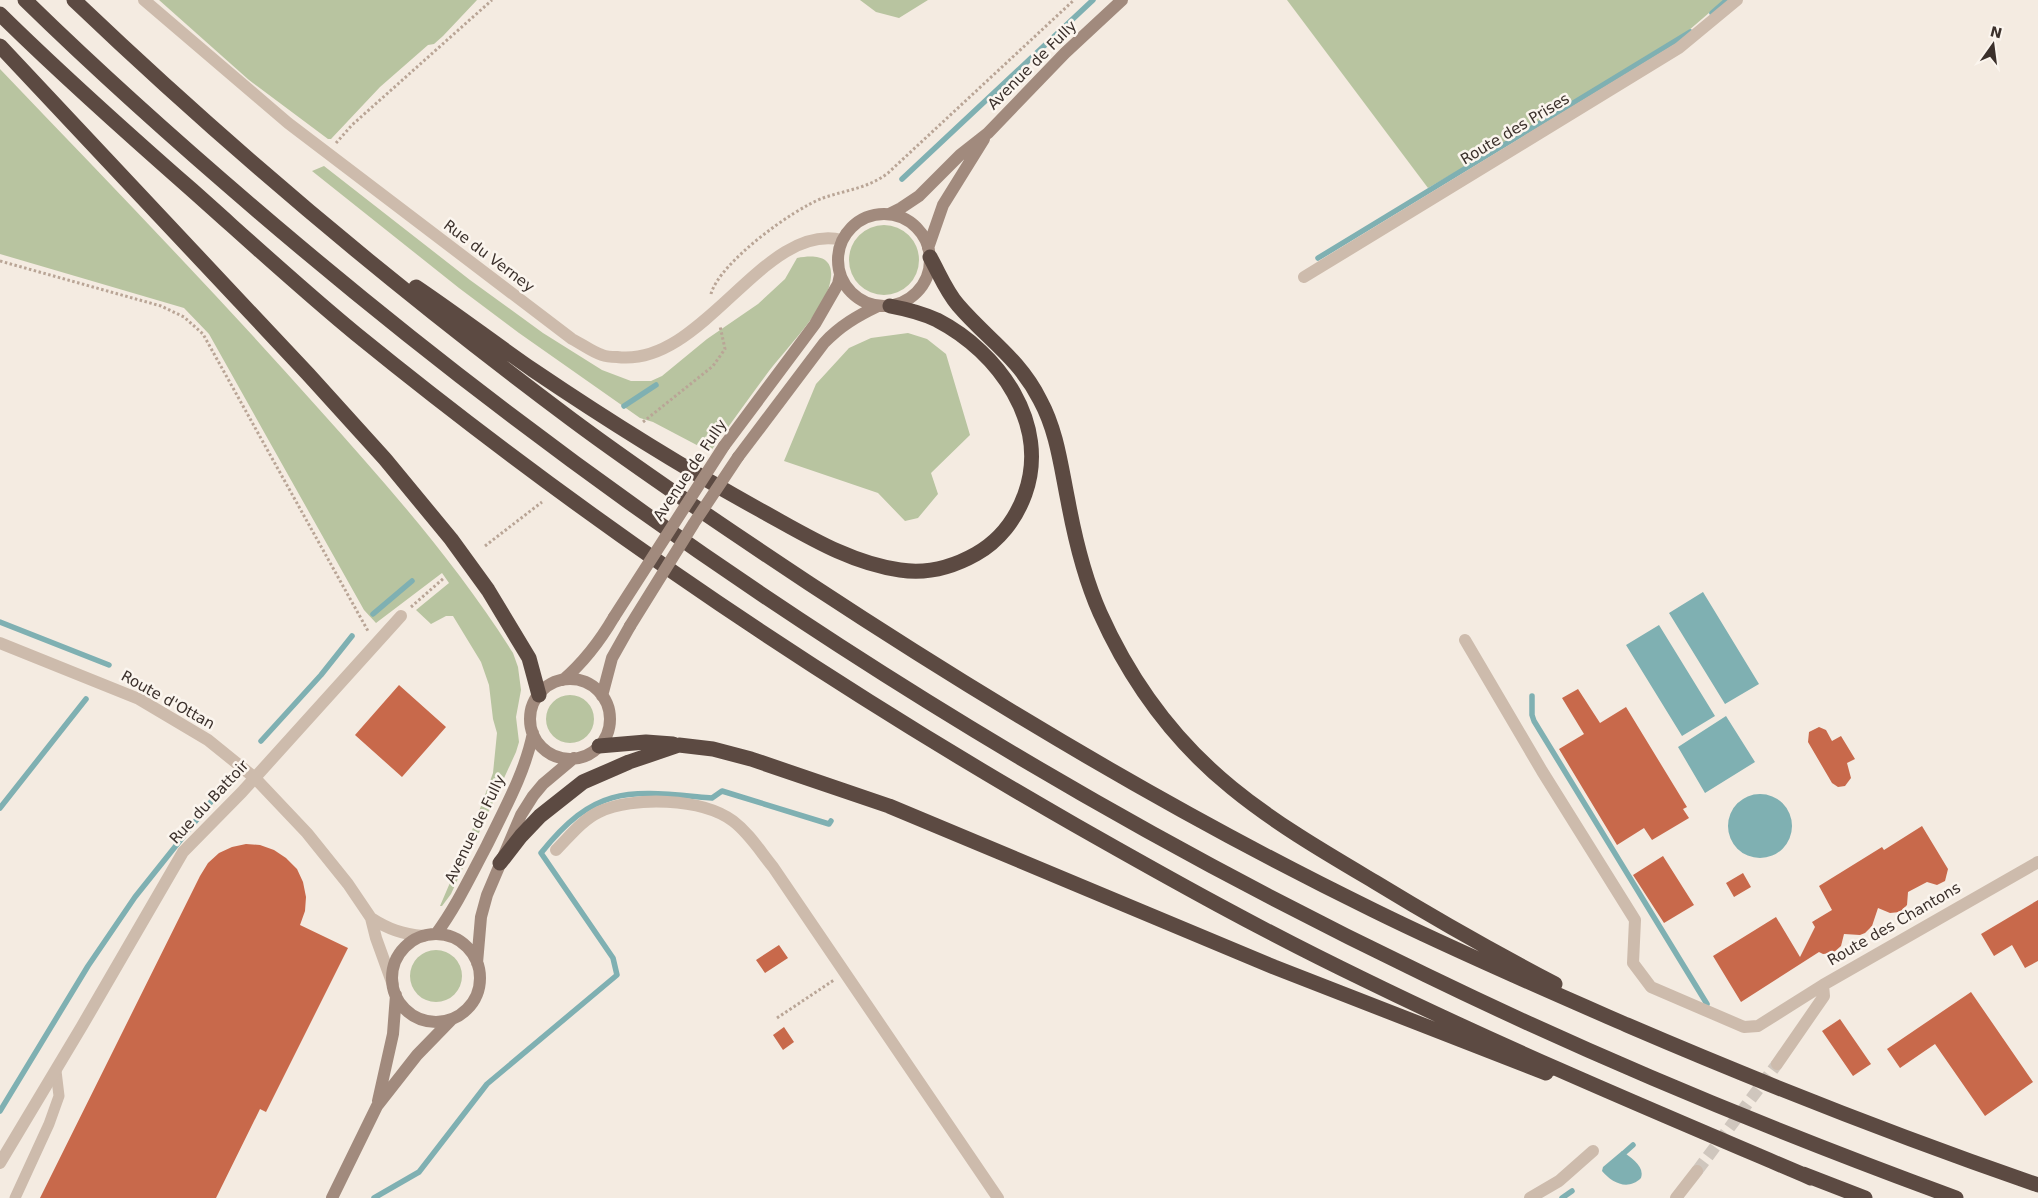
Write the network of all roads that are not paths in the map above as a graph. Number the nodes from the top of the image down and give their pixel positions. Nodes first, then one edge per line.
1 (25, 0) edge
2 (74, 0) edge
3 (144, 0) edge
4 (1122, 0) edge
5 (1737, 0) edge
6 (0, 14) edge
7 (0, 46) edge
8 (988, 133) junction
9 (889, 214) junction
10 (326, 226) junction
11 (842, 240) junction
12 (929, 253) junction
13 (840, 275) junction
14 (1304, 277) dead end
15 (884, 306) junction
16 (401, 616) road end
17 (1465, 640) dead end
18 (0, 643) edge
19 (563, 680) junction
20 (539, 695) junction
21 (602, 696) junction
22 (533, 733) junction
23 (679, 744) junction
24 (600, 746) junction
25 (574, 758) junction
26 (255, 778) junction
27 (556, 850) dead end
28 (2038, 862) edge
29 (500, 863) junction
30 (371, 918) junction
31 (436, 934) junction
32 (422, 936) junction
33 (477, 964) junction
34 (1823, 985) junction
35 (394, 990) junction
36 (454, 1018) junction
37 (1696, 1054) junction
38 (1777, 1064) tunnel mouth
39 (56, 1070) junction
40 (377, 1106) junction
41 (1592, 1151) dead end
42 (0, 1163) edge
43 (1696, 1171) tunnel mouth
44 (1811, 1178) junction
45 (2038, 1185) edge
46 (15, 1198) edge
47 (332, 1198) edge
48 (998, 1198) edge
49 (1530, 1198) edge
50 (1676, 1198) edge
51 (1865, 1198) edge
52 (1956, 1198) edge

1 - 52 highway
2 - 10 highway
3 - 11 street, Rue du Verney
4 - 8 main road, Avenue de Fully
5 - 14 street, Route des Prises
6 - 44 highway
7 - 20 highway
8 - 9 main road, Avenue de Fully
8 - 12 main road, Avenue de Fully
9 - 11 main road
9 - 12 main road
10 - 15 highway
10 - 37 highway
11 - 13 main road
12 - 15 main road
12 - 37 highway
13 - 15 main road
13 - 19 main road, Avenue de Fully, bridge
15 - 21 main road, bridge
16 - 26 street, Rue du Battoir
17 - 34 street
18 - 26 street, Route d'Ottan
19 - 20 main road
19 - 21 main road
20 - 22 main road
21 - 24 main road
22 - 25 main road
22 - 31 main road, Avenue de Fully
23 - 24 highway
23 - 29 highway
23 - 44 highway
24 - 25 main road
25 - 29 main road
26 - 30 street, Route d'Ottan
26 - 39 street, Rue du Battoir
27 - 48 street
28 - 34 street, Route des Chantons
29 - 33 main road
30 - 32 street, Route d'Ottan
30 - 35 street, Route d'Ottan
31 - 32 main road
31 - 33 main road
32 - 35 main road
33 - 36 main road
34 - 38 street, Route des Chantons
35 - 36 main road
35 - 40 main road
36 - 40 main road
37 - 45 highway
39 - 42 street, Rue du Battoir
39 - 46 lane
40 - 47 main road
41 - 49 street
43 - 50 street
44 - 51 highway

